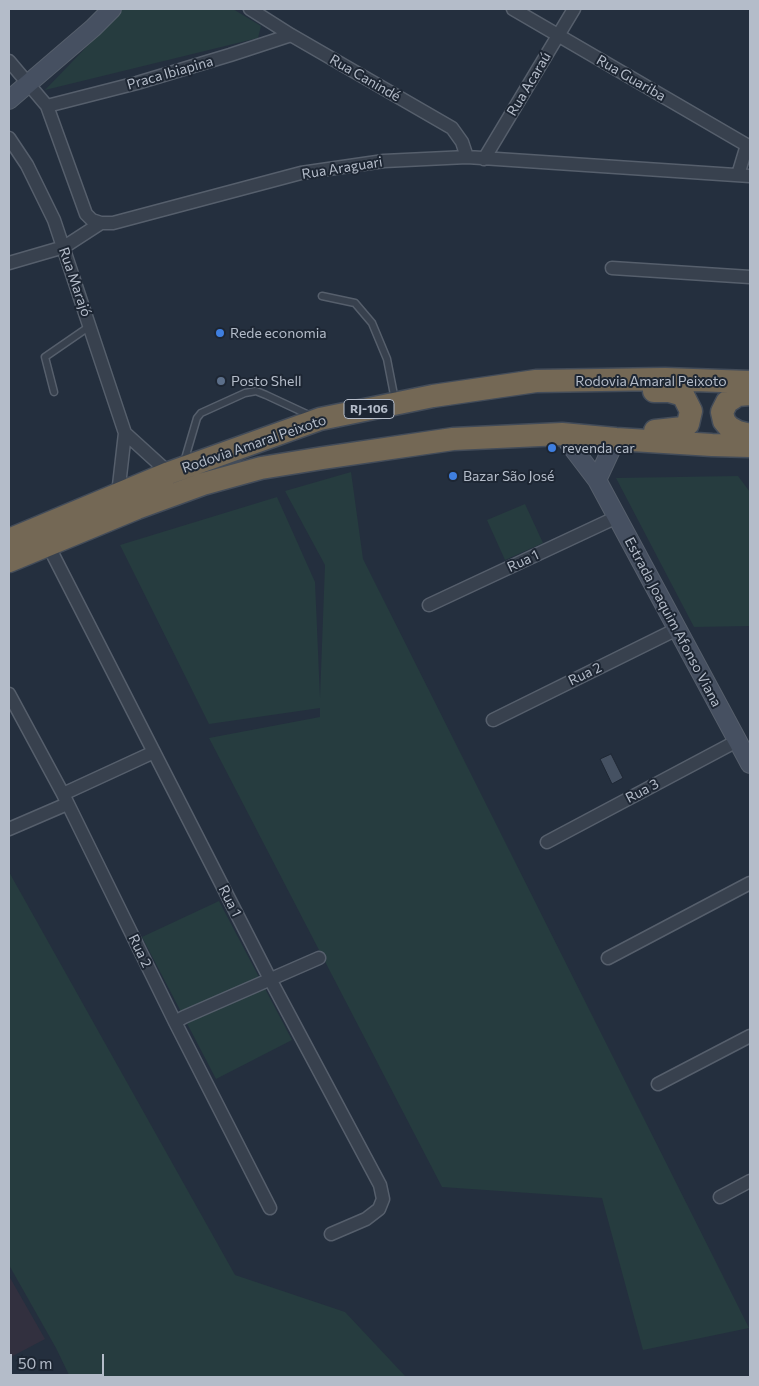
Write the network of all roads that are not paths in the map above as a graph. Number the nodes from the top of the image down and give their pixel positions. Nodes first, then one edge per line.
1 (112, 9) edge
2 (250, 9) edge
3 (513, 9) edge
4 (574, 9) edge
5 (291, 35) junction
6 (559, 36) junction
7 (9, 61) edge
8 (28, 84) junction
9 (9, 100) edge
10 (47, 106) junction
11 (9, 138) edge
12 (749, 146) edge
13 (467, 157) junction
14 (484, 159) junction
15 (744, 176) edge
16 (101, 223) junction
17 (64, 247) junction
18 (9, 263) edge
19 (612, 268) dead end
20 (750, 277) edge
21 (322, 296) dead end
22 (90, 326) junction
23 (750, 382) edge
24 (54, 392) dead end
25 (750, 394) edge
26 (403, 402) junction
27 (320, 419) junction
28 (126, 433) junction
29 (562, 434) junction
30 (750, 435) edge
31 (471, 438) junction
32 (616, 439) junction
33 (750, 446) edge
34 (175, 471) junction
35 (597, 480) junction
36 (118, 494) junction
37 (617, 517) junction
38 (9, 540) edge
39 (48, 545) junction
40 (9, 561) edge
41 (429, 605) dead end
42 (677, 628) junction
43 (9, 694) edge
44 (493, 720) dead end
45 (737, 740) junction
46 (154, 752) junction
47 (750, 764) edge
48 (65, 799) junction
49 (9, 829) edge
50 (547, 842) dead end
51 (750, 883) edge
52 (319, 958) dead end
53 (608, 958) dead end
54 (270, 979) junction
55 (175, 1022) junction
56 (750, 1036) edge
57 (658, 1084) dead end
58 (750, 1181) edge
59 (720, 1197) dead end
60 (270, 1208) dead end
61 (331, 1234) dead end

1 - 8 street
2 - 5 street, Rua Canindé
3 - 6 street, Rua Guariba
4 - 6 street, Rua Acaraú
5 - 10 street, Praca Ibiapina
5 - 13 street, Rua Canindé
6 - 12 street, Rua Guariba
6 - 14 street, Rua Acaraú
7 - 8 street
8 - 9 street
8 - 10 street
10 - 16 street
11 - 17 street, Rua Marajó
12 - 15 street
13 - 14 street, Rua Araguari
13 - 16 street, Rua Araguari
14 - 15 street, Rua Araguari
16 - 17 street
17 - 18 street
17 - 22 street, Rua Marajó
19 - 20 street
21 - 26 lane
22 - 24 lane
22 - 28 street, Rua Marajó
23 - 26 highway, Rodovia Amaral Peixoto / RJ-106
25 - 30 highway
26 - 27 highway, Rodovia Amaral Peixoto / RJ-106
26 - 31 highway
27 - 34 highway, Rodovia Amaral Peixoto / RJ-106
27 - 34 lane
28 - 34 street, Rua Marajó
28 - 36 street, Rua Marajó
29 - 31 highway, Rodovia Amaral Peixoto
29 - 32 highway, Rodovia Amaral Peixoto
29 - 35 street, Estrada Joaquim Afonso Viana
31 - 39 highway, Rodovia Amaral Peixoto
32 - 33 highway, Rodovia Amaral Peixoto
32 - 35 street
34 - 36 highway, Rodovia Amaral Peixoto / RJ-106
35 - 37 street, Estrada Joaquim Afonso Viana
36 - 38 highway, Rodovia Amaral Peixoto / RJ-106
37 - 41 street, Rua 1
37 - 42 street, Estrada Joaquim Afonso Viana
39 - 40 highway, Rodovia Amaral Peixoto
39 - 46 street, Rua 1
42 - 44 street, Rua 2
42 - 45 street, Estrada Joaquim Afonso Viana
43 - 48 street, Rua 2
45 - 47 street, Estrada Joaquim Afonso Viana
45 - 50 street, Rua 3
46 - 48 street
46 - 54 street, Rua 1
48 - 49 street
48 - 55 street, Rua 2
51 - 53 street
52 - 54 street
54 - 55 street
54 - 61 street, Rua 1
55 - 60 street, Rua 2
56 - 57 street
58 - 59 street

